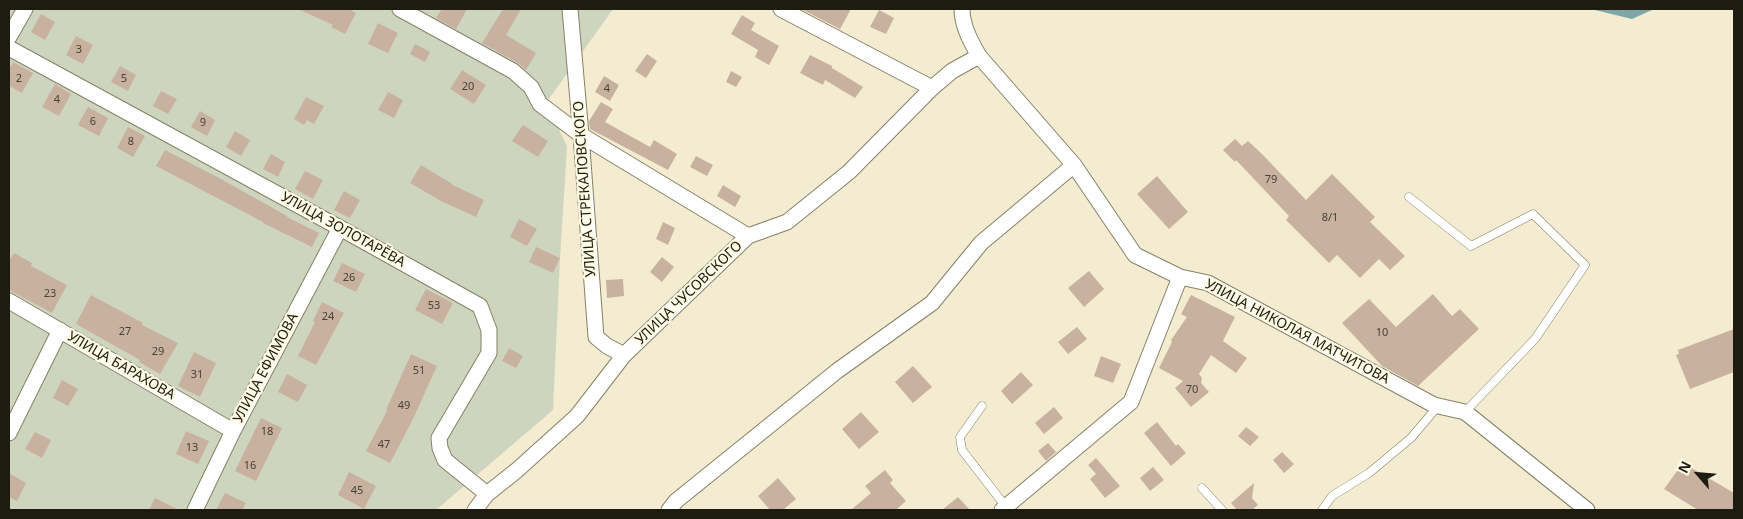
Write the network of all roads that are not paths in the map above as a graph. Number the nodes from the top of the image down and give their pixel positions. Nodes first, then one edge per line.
1 (25, 9) edge
2 (400, 9) edge
3 (570, 9) edge
4 (781, 9) edge
5 (962, 9) edge
6 (9, 37) edge
7 (9, 48) edge
8 (980, 56) junction
9 (932, 88) junction
10 (581, 135) junction
11 (1074, 165) junction
12 (1409, 197) dead end
13 (340, 228) junction
14 (748, 236) junction
15 (1180, 277) junction
16 (9, 301) edge
17 (60, 330) junction
18 (624, 355) junction
19 (982, 406) dead end
20 (1438, 406) junction
21 (1465, 412) junction
22 (232, 431) junction
23 (9, 433) edge
24 (1202, 488) dead end
25 (487, 494) junction
26 (1006, 509) edge
27 (195, 510) edge
28 (476, 510) edge
29 (669, 510) edge
30 (1222, 510) edge
31 (1322, 510) edge
32 (1587, 510) edge

1 - 6 street
2 - 10 street
3 - 10 street, УЛИЦА СТРЕКАЛОВСКОГО
4 - 9 street
5 - 8 street, УЛИЦА НИКОЛАЯ МАТЧИТОВА
7 - 13 street, УЛИЦА ЗОЛОТАРЁВА
8 - 9 street, УЛИЦА ЧУСОВСКОГО
8 - 11 street, УЛИЦА НИКОЛАЯ МАТЧИТОВА
9 - 14 street, УЛИЦА ЧУСОВСКОГО
10 - 14 street
10 - 18 street, УЛИЦА СТРЕКАЛОВСКОГО
11 - 15 street, УЛИЦА НИКОЛАЯ МАТЧИТОВА
11 - 29 street
12 - 21 lane
13 - 22 street, УЛИЦА ЕФИМОВА
13 - 25 street, УЛИЦА ЗОЛОТАРЁВА
14 - 18 street, УЛИЦА ЧУСОВСКОГО
15 - 20 street, УЛИЦА НИКОЛАЯ МАТЧИТОВА
15 - 26 street
16 - 17 street, УЛИЦА БАРАХОВА
17 - 22 street, УЛИЦА БАРАХОВА
17 - 23 street
18 - 25 street, УЛИЦА ЧУСОВСКОГО
19 - 26 lane
20 - 21 street, УЛИЦА НИКОЛАЯ МАТЧИТОВА
20 - 31 lane
21 - 32 street, УЛИЦА НИКОЛАЯ МАТЧИТОВА
22 - 27 street, УЛИЦА ЕФИМОВА
24 - 30 lane
25 - 28 street, УЛИЦА ЧУСОВСКОГО

